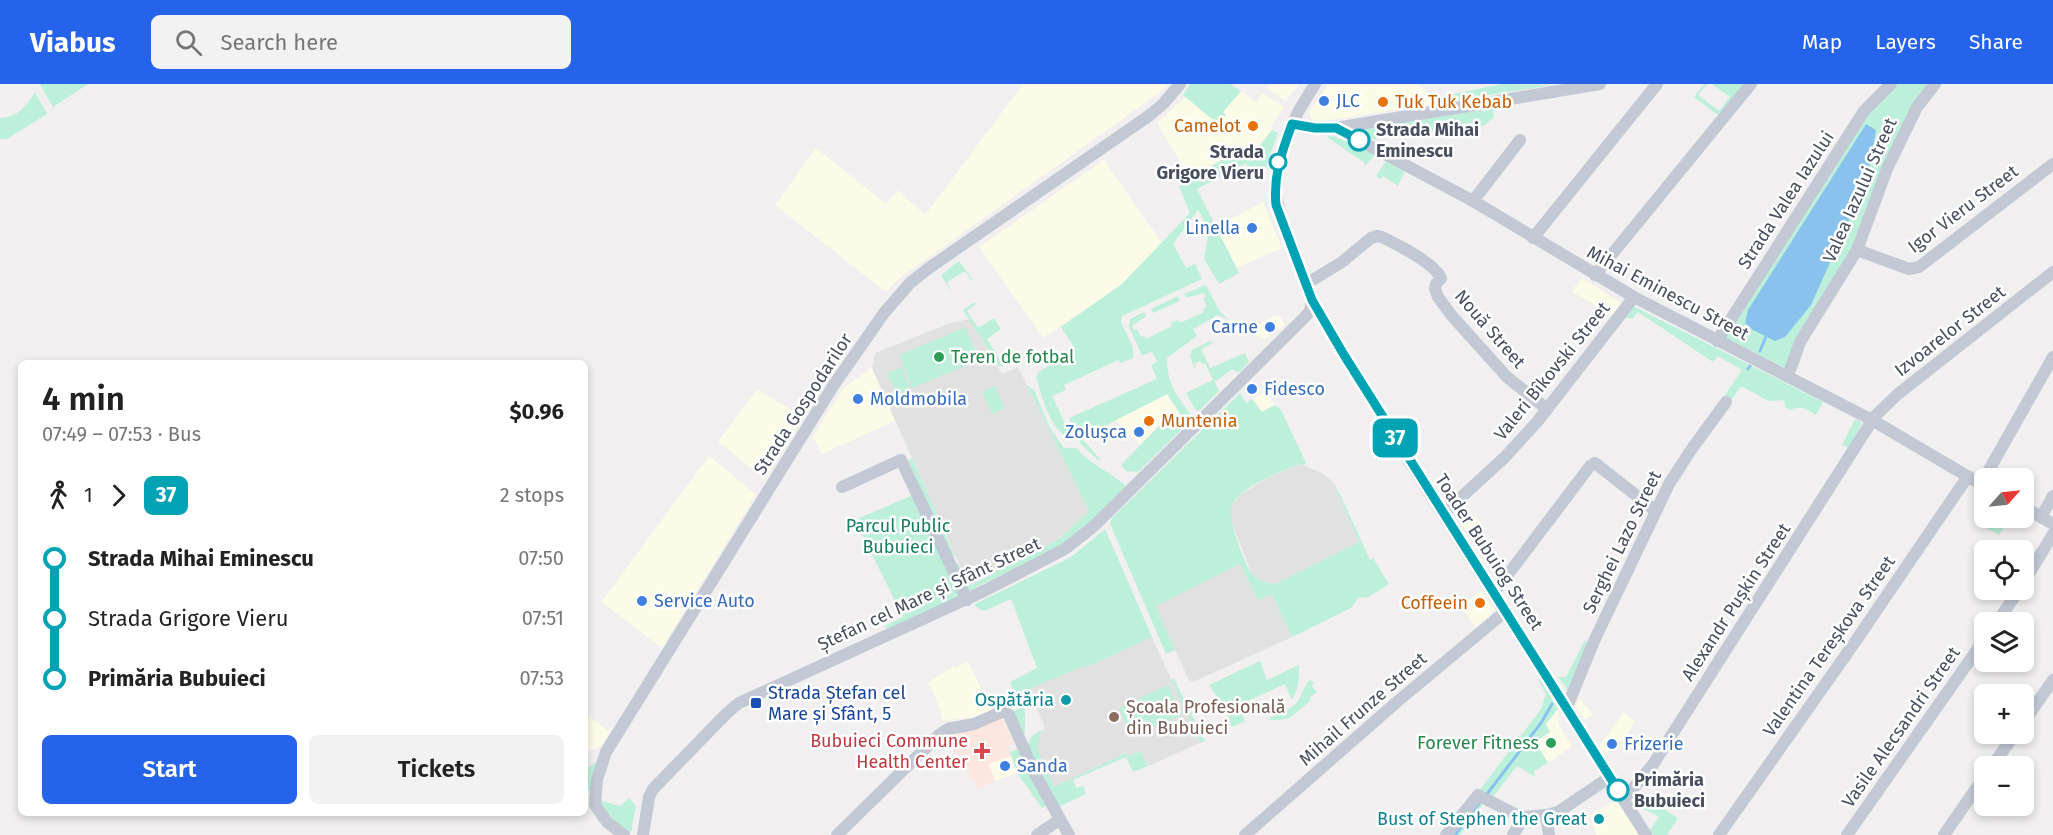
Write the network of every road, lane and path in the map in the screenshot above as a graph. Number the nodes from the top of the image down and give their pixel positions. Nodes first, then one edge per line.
1 (1180, 84) edge
2 (1315, 84) edge
3 (1600, 84) edge
4 (1657, 84) edge
5 (1751, 84) edge
6 (1891, 84) edge
7 (1935, 84) edge
8 (1568, 86) edge
9 (1292, 124) junction
10 (1336, 128) junction
11 (1520, 140) dead end
12 (2053, 164) edge
13 (1473, 201) junction
14 (1533, 238) junction
15 (1857, 250) junction
16 (2053, 272) edge
17 (1595, 275) junction
18 (1306, 284) junction
19 (1634, 297) junction
20 (1312, 300) junction
21 (1717, 341) junction
22 (2053, 357) edge
23 (1787, 376) junction
24 (1726, 402) dead end
25 (1547, 409) junction
26 (1872, 420) junction
27 (1992, 468) edge
28 (1968, 476) junction
29 (1974, 480) edge
30 (842, 488) dead end
31 (2053, 496) edge
32 (1656, 511) junction
33 (2034, 513) edge
34 (1443, 514) junction
35 (2041, 517) junction
36 (2053, 524) edge
37 (2053, 534) edge
38 (2034, 565) edge
39 (1494, 592) junction
40 (966, 600) junction
41 (1506, 612) junction
42 (1974, 654) edge
43 (2053, 680) edge
44 (1567, 707) junction
45 (2034, 708) edge
46 (1610, 777) junction
47 (1974, 792) edge
48 (1624, 799) junction
49 (1546, 815) junction
50 (1057, 817) junction
51 (1524, 817) junction
52 (624, 835) edge
53 (643, 835) edge
54 (837, 835) edge
55 (1037, 835) edge
56 (1069, 835) edge
57 (1245, 835) edge
58 (1446, 835) edge
59 (1513, 835) edge
60 (1549, 835) edge
61 (1646, 835) edge
62 (1719, 835) edge
63 (1847, 835) edge
64 (1944, 835) edge

1 - 52 street, Strada Gospodarilor
2 - 9 street, Toader Bubuiog Street
3 - 8 street
4 - 14 street
5 - 17 street
6 - 21 street, Strada Valea Iazului
7 - 15 street, Valea Iazului Street
8 - 10 street
9 - 10 street
9 - 18 street, Toader Bubuiog Street
10 - 13 street, Mihai Eminescu Street
11 - 13 street
12 - 15 street, Igor Vieru Street
13 - 14 street, Mihai Eminescu Street
14 - 17 street, Mihai Eminescu Street
15 - 23 street, Valea Iazului Street
16 - 26 street, Izvoarelor Street
17 - 19 street, Mihai Eminescu Street
18 - 20 street, Toader Bubuiog Street
18 - 25 street, Nouă Street
19 - 21 street, Mihai Eminescu Street
19 - 25 street, Valeri Bîkovski Street
20 - 34 street, Toader Bubuiog Street
20 - 40 street, Ștefan cel Mare și Sfânt Street
21 - 23 street, Mihai Eminescu Street
22 - 27 street
23 - 26 street, Mihai Eminescu Street
24 - 32 street, Serghei Lazo Street
25 - 34 street, Valeri Bîkovski Street
26 - 28 street, Mihai Eminescu Street
26 - 48 street, Alexandr Pușkin Street
28 - 29 street, Mihai Eminescu Street
28 - 62 street, Valentina Tereșkova Street
30 - 40 street
31 - 35 street
32 - 39 street
32 - 44 street, Serghei Lazo Street
33 - 35 street
34 - 39 street, Toader Bubuiog Street
35 - 36 street
37 - 38 street
39 - 41 street, Toader Bubuiog Street
40 - 53 street, Ștefan cel Mare și Sfânt Street
41 - 44 street, Toader Bubuiog Street
41 - 57 street, Mihail Frunze Street
42 - 63 street, Vasile Alecsandri Street
43 - 45 street
44 - 46 street, Toader Bubuiog Street
46 - 48 street, Toader Bubuiog Street
46 - 49 street
47 - 64 street
48 - 61 street, Toader Bubuiog Street
49 - 51 street
49 - 60 street
50 - 54 street
50 - 55 street
50 - 56 street
51 - 58 street
51 - 59 street

